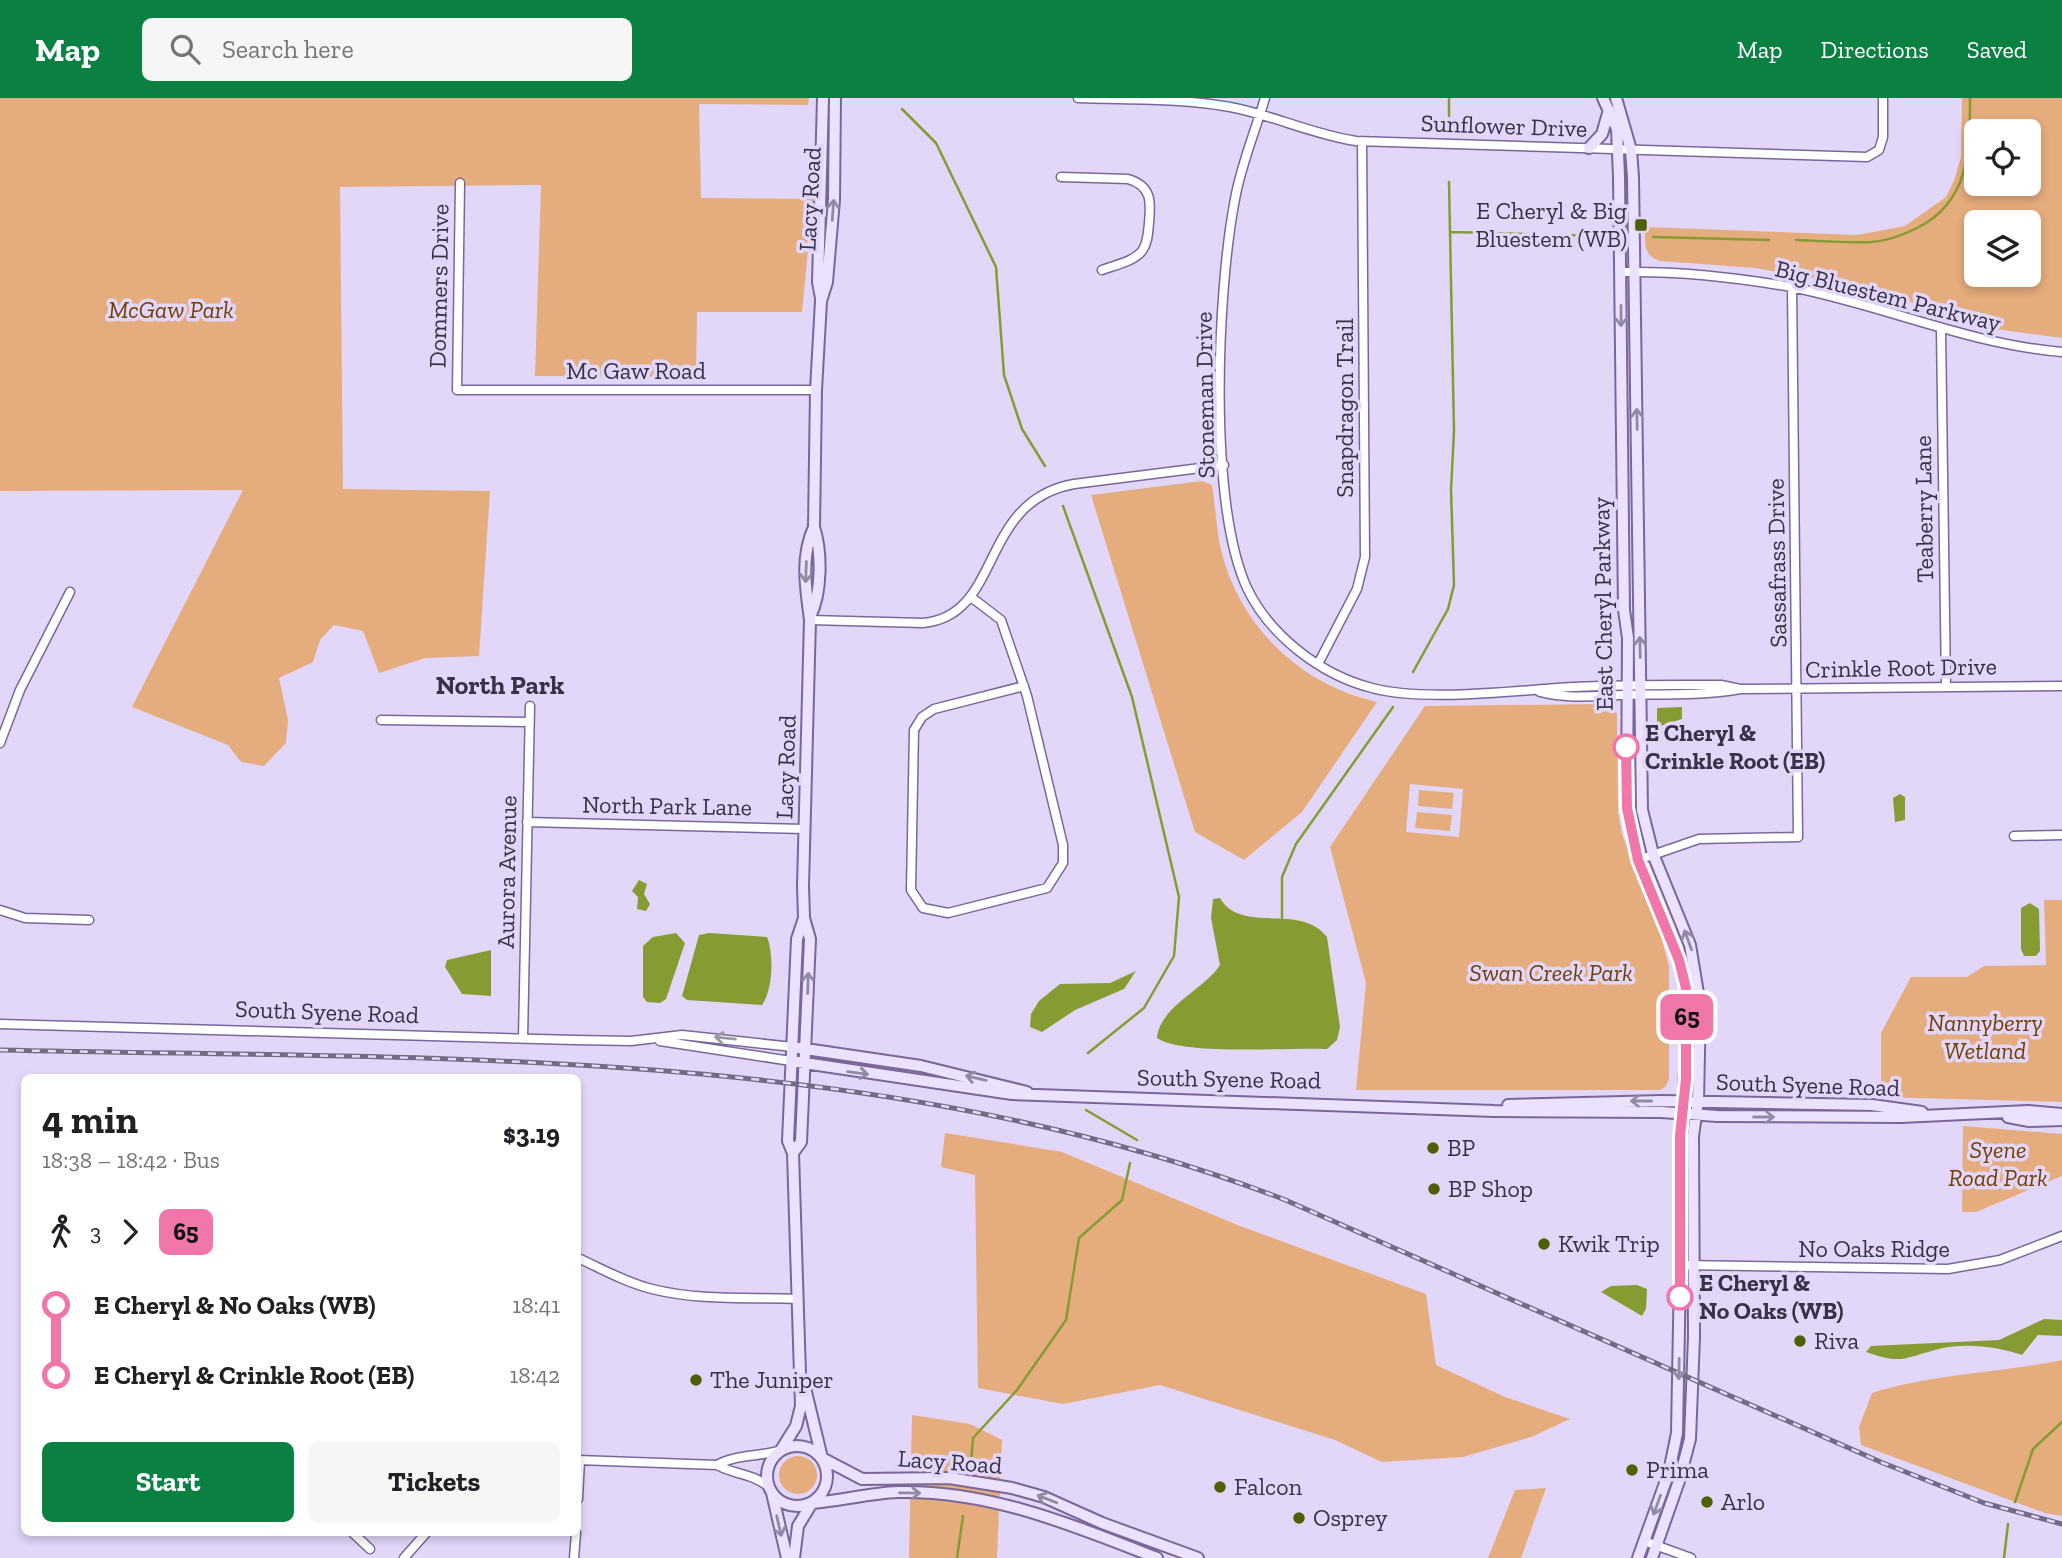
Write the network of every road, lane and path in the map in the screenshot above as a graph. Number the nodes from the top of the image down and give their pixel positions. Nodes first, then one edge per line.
1 (823, 98) edge
2 (835, 98) edge
3 (1078, 98) edge
4 (1265, 98) edge
5 (1883, 98) edge
6 (1610, 101) edge
7 (1260, 116) junction
8 (1362, 141) junction
9 (1589, 148) junction
10 (1619, 150) junction
11 (1631, 150) junction
12 (1062, 177) dead end
13 (460, 183) dead end
14 (1102, 270) dead end
15 (1620, 272) junction
16 (1635, 272) junction
17 (1792, 288) junction
18 (821, 301) junction
19 (1941, 330) junction
20 (2062, 352) edge
21 (457, 390) joint
22 (816, 390) junction
23 (1224, 466) junction
24 (70, 592) dead end
25 (971, 597) junction
26 (810, 618) junction
27 (1318, 664) junction
28 (1024, 686) junction
29 (2062, 686) edge
30 (1946, 687) junction
31 (1797, 689) junction
32 (1627, 690) junction
33 (1639, 690) junction
34 (530, 706) dead end
35 (381, 720) dead end
36 (529, 722) junction
37 (0, 743) edge
38 (527, 822) junction
39 (805, 829) junction
40 (2062, 835) edge
41 (2014, 836) dead end
42 (1653, 854) junction
43 (1638, 860) junction
44 (0, 910) edge
45 (804, 918) junction
46 (89, 920) dead end
47 (0, 1024) edge
48 (523, 1038) junction
49 (653, 1040) junction
50 (793, 1047) junction
51 (805, 1049) junction
52 (791, 1061) junction
53 (804, 1063) junction
54 (1030, 1093) junction
55 (1684, 1101) junction
56 (1698, 1101) junction
57 (1470, 1108) junction
58 (1683, 1114) junction
59 (2062, 1114) edge
60 (1696, 1115) junction
61 (1933, 1115) junction
62 (1998, 1115) junction
63 (2062, 1120) edge
64 (793, 1153) junction
65 (2062, 1236) edge
66 (581, 1259) edge
67 (1680, 1265) junction
68 (1693, 1265) junction
69 (798, 1299) junction
70 (801, 1372) junction
71 (781, 1450) junction
72 (822, 1458) junction
73 (581, 1460) edge
74 (717, 1465) junction
75 (770, 1490) junction
76 (812, 1503) junction
77 (357, 1536) edge
78 (423, 1536) edge
79 (576, 1536) edge
80 (1644, 1541) junction
81 (1656, 1545) junction
82 (370, 1549) dead end
83 (404, 1558) edge
84 (574, 1558) edge
85 (787, 1558) edge
86 (794, 1558) edge
87 (1157, 1558) edge
88 (1198, 1558) edge
89 (1638, 1558) edge
90 (1652, 1558) edge
91 (1690, 1558) edge

1 - 18 street, Lacy Road
18 -> 2 street, Lacy Road
3 - 7 street, Sunflower Drive
4 - 7 street, Stoneman Drive
5 - 11 street, Sunflower Drive
6 - 9 street
6 - 10 street, East Cheryl Parkway
6 - 11 street, East Cheryl Parkway
7 - 8 street, Sunflower Drive
7 - 23 street, Stoneman Drive
8 - 9 street, Sunflower Drive
8 - 27 street, Snapdragon Trail
9 - 10 street, Sunflower Drive
10 - 11 street, Sunflower Drive
10 - 15 street, East Cheryl Parkway
11 - 16 street, East Cheryl Parkway
12 - 14 street
13 - 21 street, Dommers Drive
15 - 16 street, Big Bluestem Parkway
15 -> 32 street, East Cheryl Parkway
16 - 17 street, Big Bluestem Parkway
33 -> 16 street, East Cheryl Parkway
17 - 19 street, Big Bluestem Parkway
17 - 31 street, Sassafrass Drive
18 - 22 street, Lacy Road
19 - 20 street, Big Bluestem Parkway
19 - 30 street, Teaberry Lane
21 - 22 street, Mc Gaw Road
22 - 26 street, Lacy Road
23 - 25 street
23 - 27 street, Stoneman Drive
24 - 37 street
25 - 26 street
25 - 28 street
26 - 39 street, Lacy Road
27 - 32 street, Crinkle Root Drive
28 - 28 street
29 - 30 street, Crinkle Root Drive
30 - 31 street, Crinkle Root Drive
31 - 33 street, Crinkle Root Drive
31 - 42 street, Sassafrass Drive
32 - 33 street, Crinkle Root Drive
32 - 43 street, East Cheryl Parkway
33 - 42 street, East Cheryl Parkway
34 - 36 street, Aurora Avenue
35 - 36 street
36 - 38 street, Aurora Avenue
38 - 39 street, North Park Lane
38 - 48 street, Aurora Avenue
39 - 45 street, Lacy Road
40 - 41 street
42 - 43 street
56 -> 42 street, East Cheryl Parkway
43 - 55 street, East Cheryl Parkway
44 - 46 street
45 - 50 street, Lacy Road
51 -> 45 street, Lacy Road
47 - 48 street, South Syene Road
48 - 49 street, South Syene Road
50 -> 49 street, South Syene Road
49 - 52 street, South Syene Road
50 - 51 street, South Syene Road
50 - 52 street, Lacy Road
51 - 53 street, Lacy Road
54 -> 51 street, South Syene Road
52 - 53 street, South Syene Road
52 - 64 street, Lacy Road
53 -> 54 street, South Syene Road
53 - 64 street, Lacy Road
54 - 57 street, South Syene Road
55 - 56 street, South Syene Road
55 -> 57 street, South Syene Road
55 - 58 street, East Cheryl Parkway
56 - 60 street, East Cheryl Parkway
56 - 61 street, South Syene Road
57 - 58 street, South Syene Road
58 - 60 street, South Syene Road
58 - 67 street, East Cheryl Parkway
59 - 62 street, South Syene Road
60 -> 61 street, South Syene Road
60 - 68 street, East Cheryl Parkway
61 - 62 street, South Syene Road
62 - 63 street, South Syene Road
64 - 69 street, Lacy Road
65 - 68 street, No Oaks Ridge
66 - 69 street
67 - 68 street, No Oaks Ridge
67 -> 80 street, East Cheryl Parkway
68 - 81 street, East Cheryl Parkway
69 - 70 street, Lacy Road
70 - 71 street, Lacy Road
70 - 72 street, Lacy Road
71 - 72 street
71 - 74 street
71 - 75 street
72 - 76 street
88 -> 72 street, Lacy Road
73 - 74 street
74 - 75 street
75 - 76 street
75 -> 85 street
76 - 86 street
76 -> 87 street, Lacy Road
77 - 82 street
78 - 83 street
79 - 84 street
80 - 81 street
80 - 89 street, East Cheryl Parkway
81 - 90 street, East Cheryl Parkway
81 - 91 street

